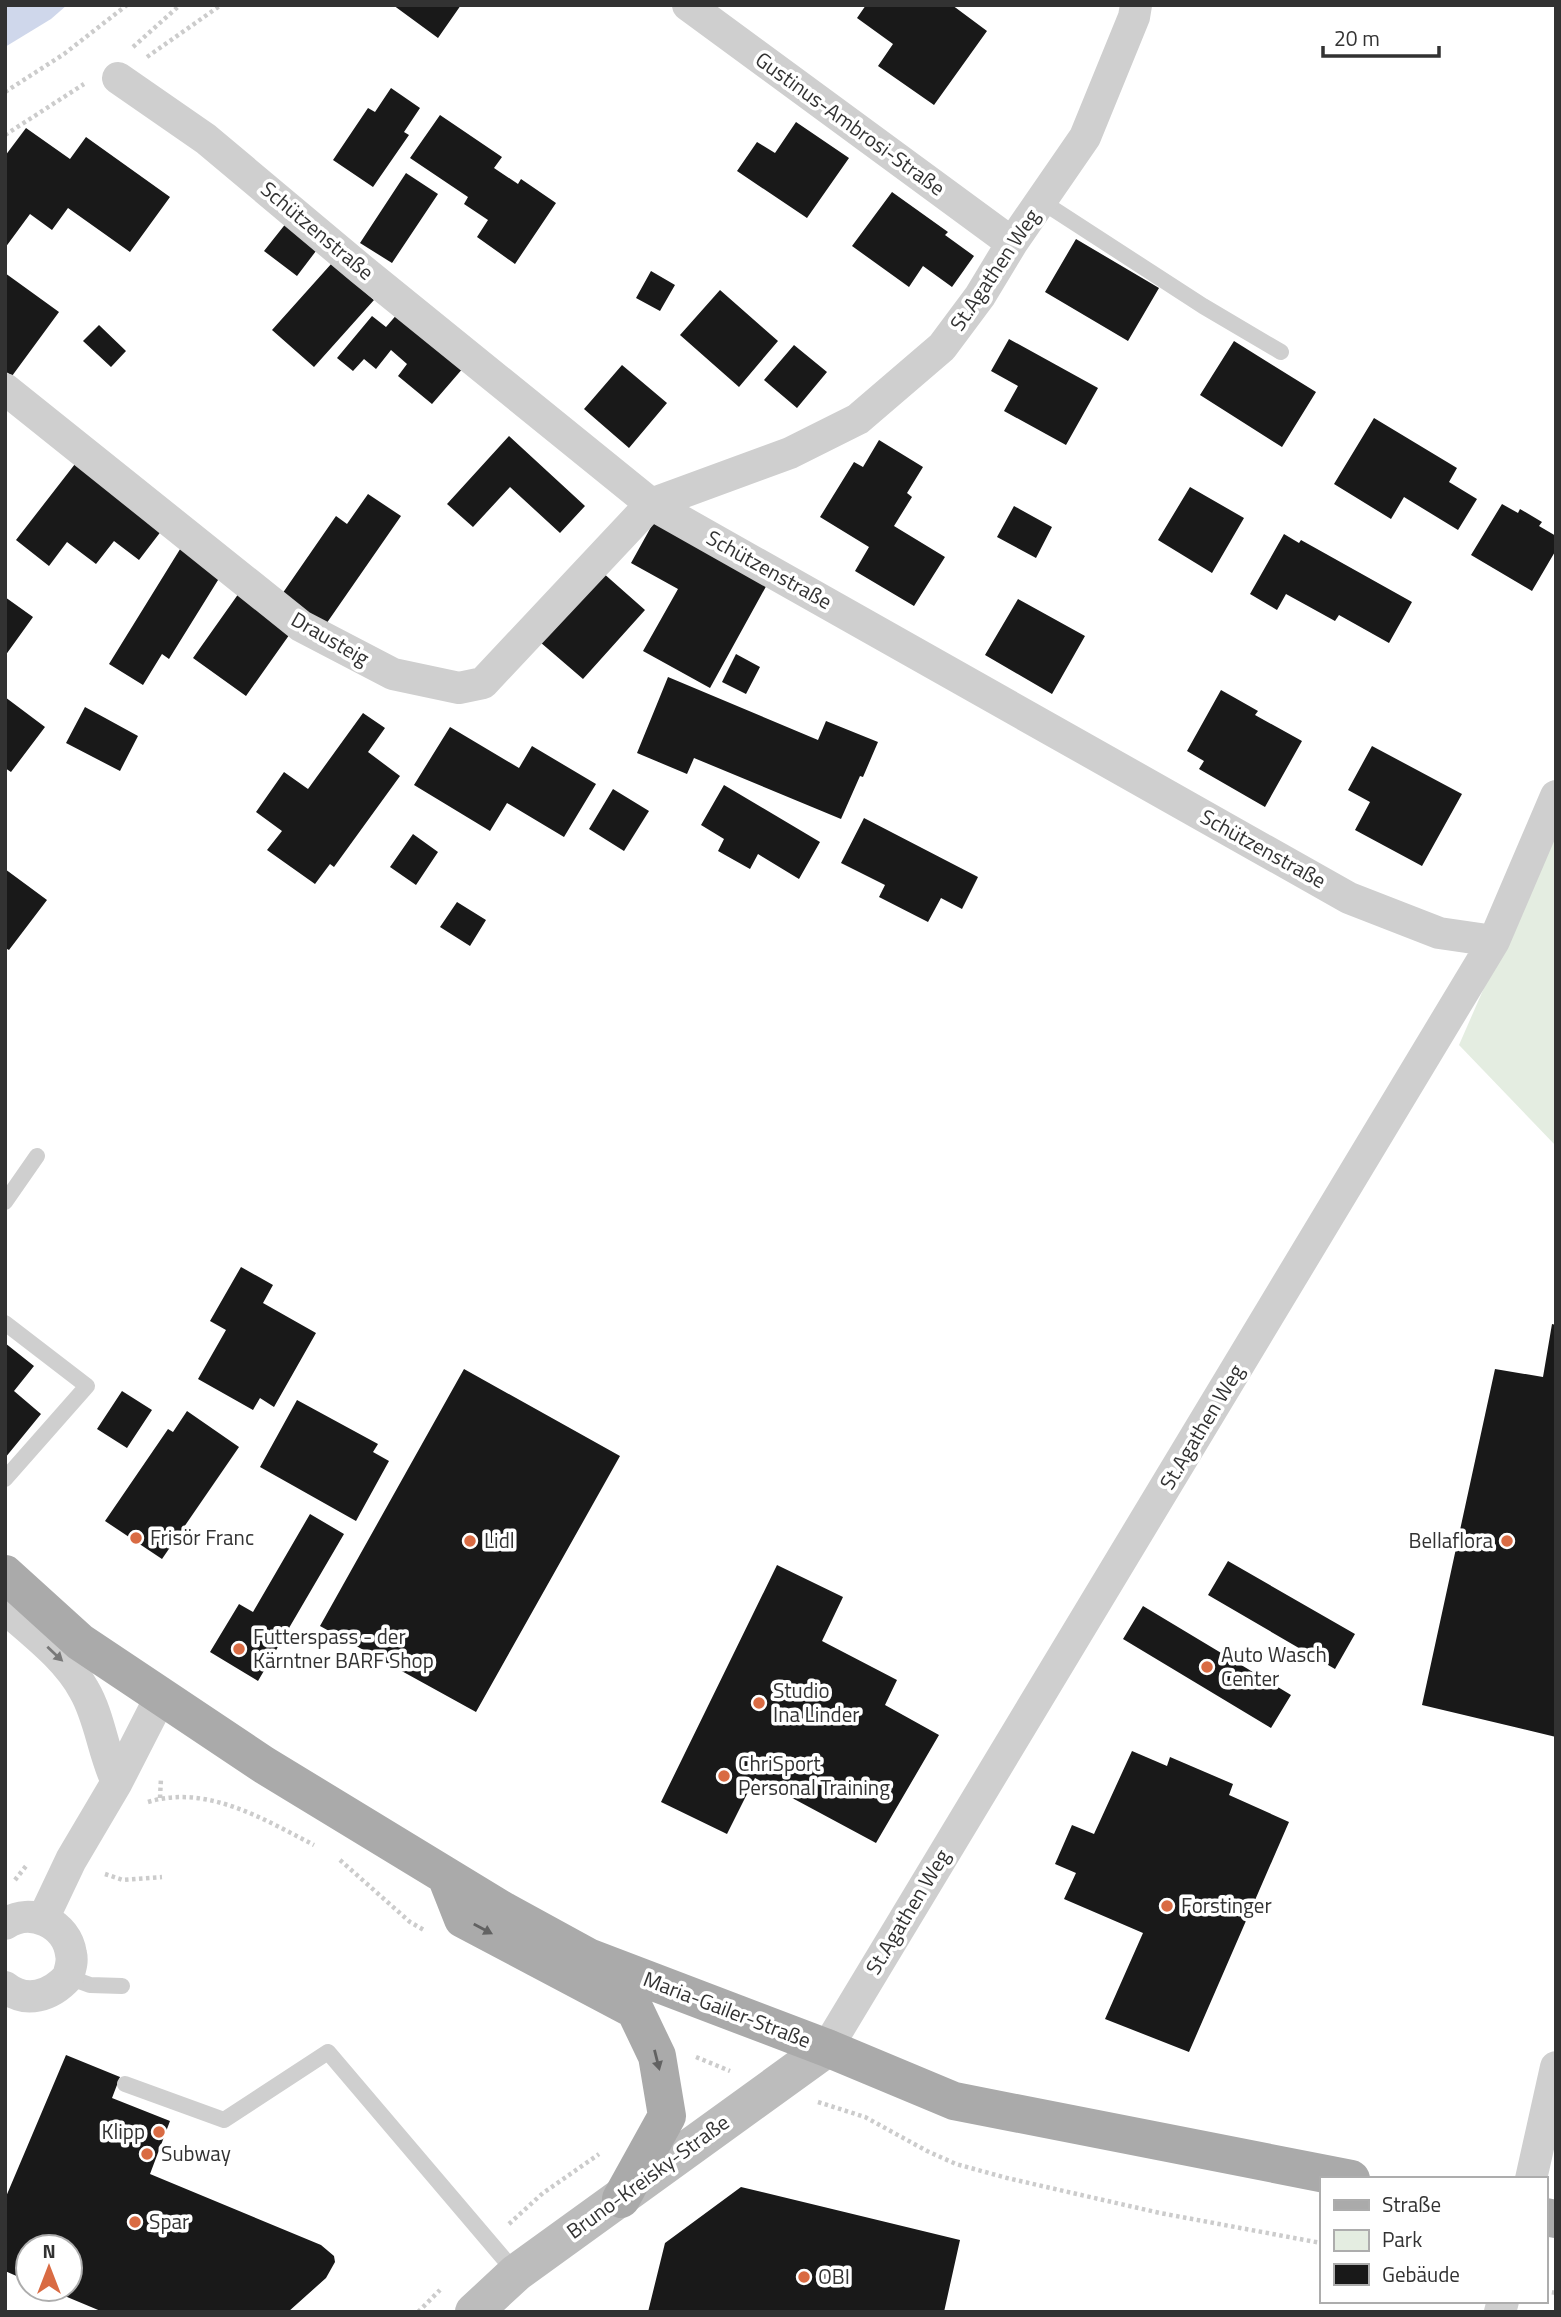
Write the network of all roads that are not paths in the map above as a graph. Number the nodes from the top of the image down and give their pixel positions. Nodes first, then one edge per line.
1 (688, 5) edge
2 (1136, 5) edge
3 (122, 66) road end
4 (1041, 201) junction
5 (1012, 243) junction
6 (1281, 352) dead end
7 (5, 389) edge
8 (651, 504) junction
9 (1556, 796) edge
10 (1494, 941) junction
11 (37, 1156) dead end
12 (5, 1202) edge
13 (5, 1323) edge
14 (5, 1479) edge
15 (5, 1574) edge
16 (5, 1608) edge
17 (161, 1696) junction
18 (117, 1782) junction
19 (446, 1876) junction
20 (7, 1917) edge
21 (43, 1919) junction
22 (68, 1977) junction
23 (122, 1986) dead end
24 (8, 1999) edge
25 (827, 2048) junction
26 (1556, 2067) edge
27 (125, 2084) dead end
28 (1341, 2177) edge
29 (1531, 2177) edge
30 (621, 2199) junction
31 (516, 2273) junction
32 (474, 2312) edge

1 - 5 street, Gustinus-Ambrosi-Straße
2 - 4 street, St.Agathen Weg
3 - 8 street, Schützenstraße
4 - 5 street, St.Agathen Weg
4 - 6 lane
5 - 8 street, St.Agathen Weg
7 - 8 street, Drausteig
8 - 10 street, Schützenstraße
9 - 10 street, St.Agathen Weg
10 - 25 street, St.Agathen Weg
11 - 12 lane
13 - 14 lane
15 - 17 main road, Maria-Gailer-Straße
16 -> 18 street
17 - 18 street
17 - 19 main road, Maria-Gailer-Straße
18 - 21 street
19 - 25 main road, Maria-Gailer-Straße
19 -> 30 main road
20 - 21 street
21 - 22 street
22 - 23 lane
22 - 24 street
25 - 28 main road, Maria-Gailer-Straße
25 - 30 street, Bruno-Kreisky-Straße
26 - 29 street
27 - 31 lane
30 - 31 street, Bruno-Kreisky-Straße
31 - 32 street, Bruno-Kreisky-Straße

